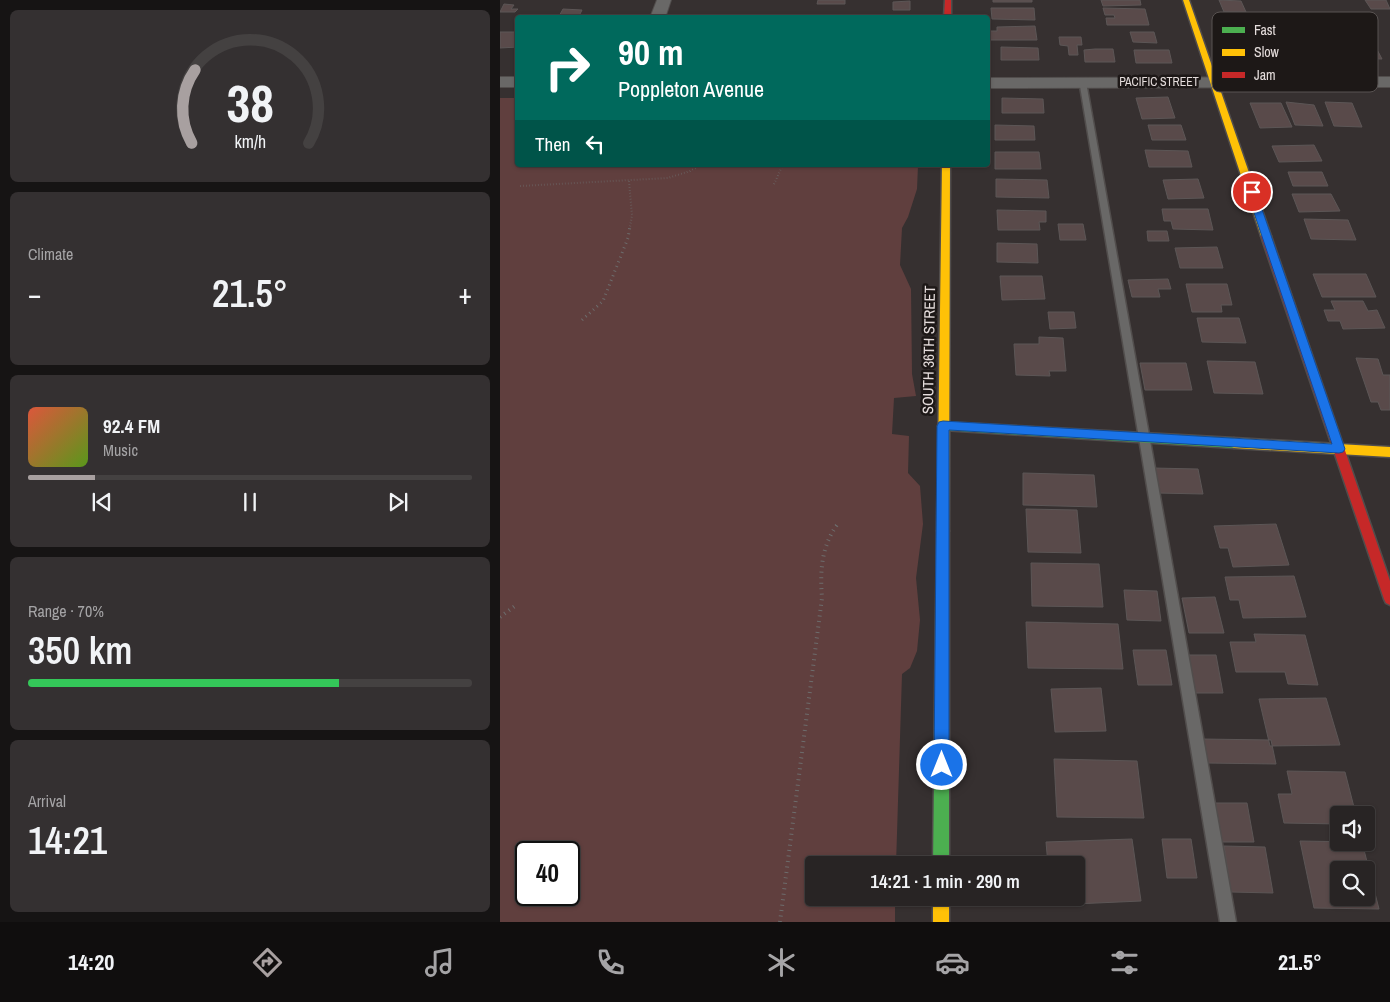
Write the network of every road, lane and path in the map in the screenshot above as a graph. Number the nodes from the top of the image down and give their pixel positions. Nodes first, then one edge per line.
1 (664, 0) edge
2 (948, 0) edge
3 (1186, 0) edge
4 (658, 15) edge
5 (947, 15) edge
6 (1212, 76) edge
7 (500, 82) edge
8 (515, 82) edge
9 (1082, 82) junction
10 (1212, 82) edge
11 (990, 83) edge
12 (1217, 92) edge
13 (698, 167) edge
14 (782, 167) edge
15 (946, 167) edge
16 (629, 180) junction
17 (774, 184) dead end
18 (520, 186) dead end
19 (582, 320) dead end
20 (943, 426) junction
21 (1143, 437) junction
22 (1339, 449) junction
23 (1390, 452) edge
24 (839, 522) dead end
25 (1390, 599) edge
26 (516, 606) dead end
27 (500, 618) edge
28 (941, 856) edge
29 (941, 906) edge
30 (780, 922) edge
31 (941, 922) edge
32 (1228, 922) edge

1 - 4 street
2 - 5 street
3 - 6 street
7 - 8 street
9 - 10 street, PACIFIC STREET
9 - 11 street, PACIFIC STREET
9 - 21 lane
12 - 22 street
13 - 16 path
14 - 17 path
15 - 20 street, SOUTH 36TH STREET
16 - 18 path
16 - 19 path
20 - 21 street
20 - 28 street, SOUTH 36TH STREET
21 - 22 street
21 - 32 lane
22 - 23 street
22 - 25 street
24 - 30 path
26 - 27 path
29 - 31 street

